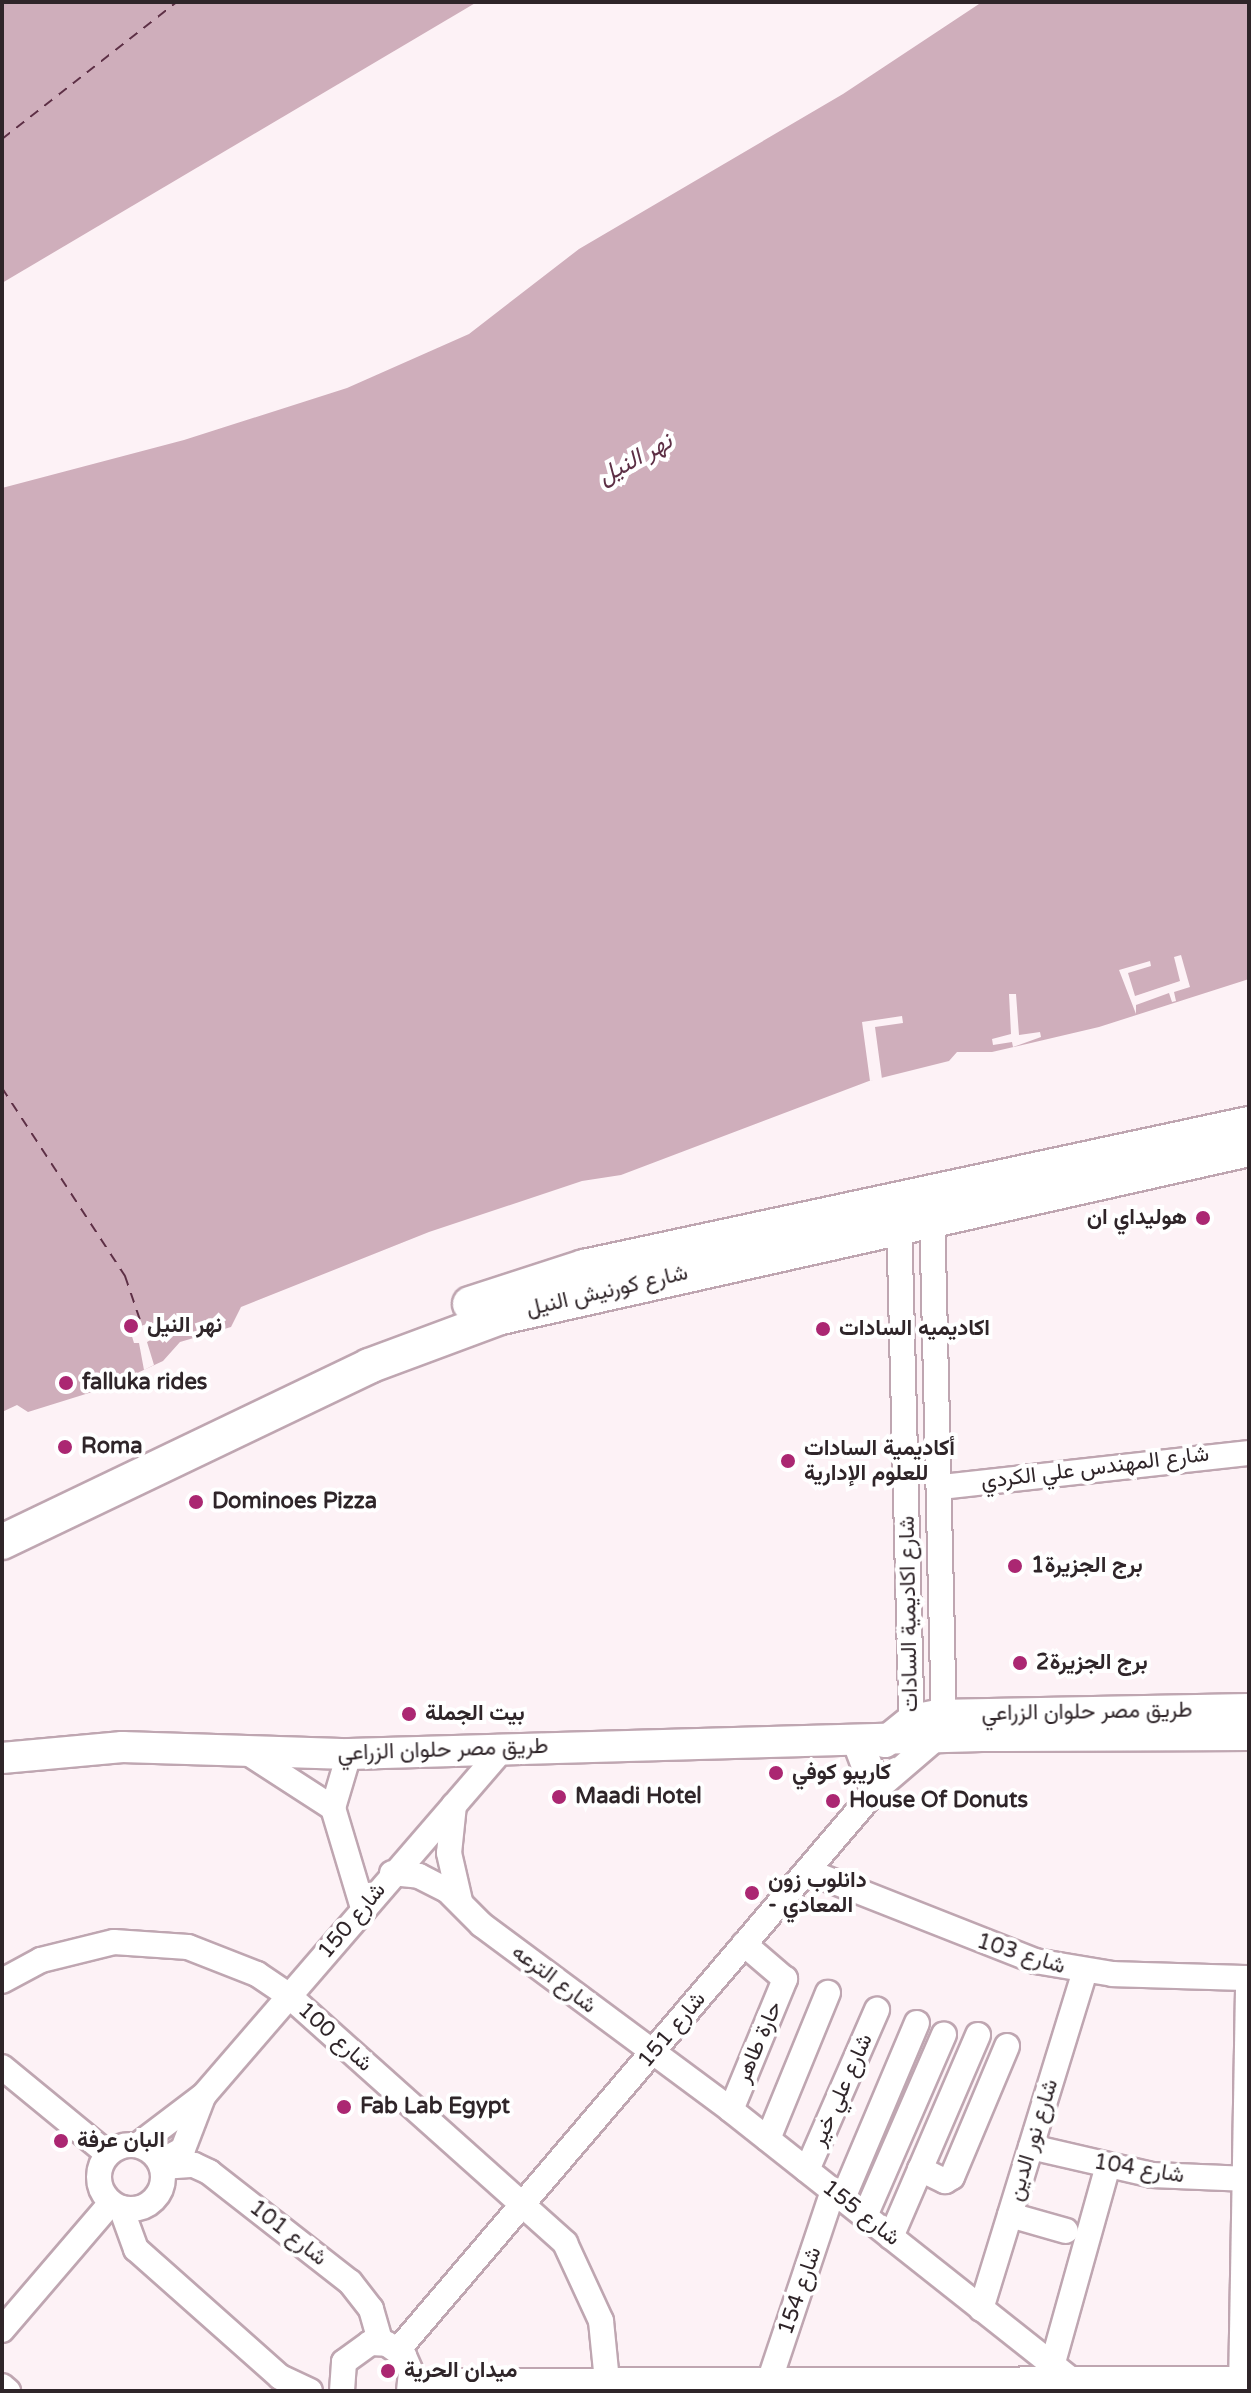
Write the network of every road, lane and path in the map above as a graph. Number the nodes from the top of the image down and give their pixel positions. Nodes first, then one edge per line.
1 (1249, 1124) edge
2 (1249, 1149) edge
3 (915, 1210) junction
4 (1249, 1453) edge
5 (941, 1498) junction
6 (906, 1511) junction
7 (2, 1516) edge
8 (2, 1542) edge
9 (1249, 1709) edge
10 (948, 1714) junction
11 (1249, 1735) edge
12 (900, 1738) junction
13 (503, 1749) junction
14 (349, 1754) junction
15 (251, 1755) junction
16 (2, 1758) edge
17 (876, 1790) junction
18 (454, 1805) junction
19 (333, 1808) junction
20 (807, 1871) junction
21 (392, 1873) junction
22 (460, 1901) junction
23 (363, 1908) junction
24 (744, 1944) junction
25 (1085, 1971) junction
26 (1248, 1978) edge
27 (2, 1981) edge
28 (828, 1993) dead end
29 (288, 1995) junction
30 (877, 2010) dead end
31 (917, 2023) dead end
32 (944, 2034) dead end
33 (978, 2035) dead end
34 (1007, 2046) dead end
35 (651, 2054) junction
36 (2, 2067) edge
37 (204, 2095) junction
38 (731, 2110) junction
39 (768, 2139) junction
40 (138, 2145) junction
41 (1031, 2147) junction
42 (108, 2154) junction
43 (161, 2164) junction
44 (1108, 2166) junction
45 (920, 2169) junction
46 (807, 2170) junction
47 (1246, 2179) edge
48 (838, 2195) junction
49 (523, 2204) junction
50 (116, 2206) junction
51 (1010, 2215) junction
52 (865, 2216) junction
53 (1066, 2231) dead end
54 (891, 2237) junction
55 (981, 2309) junction
56 (2, 2330) edge
57 (390, 2346) junction
58 (1068, 2378) edge
59 (1243, 2383) edge
60 (608, 2384) edge
61 (768, 2385) edge
62 (814, 2385) edge
63 (972, 2385) edge
64 (2, 2386) edge
65 (410, 2386) edge
66 (8, 2391) edge
67 (310, 2391) edge
68 (342, 2391) edge

1 - 3 highway, شارع كورنيش النيل
2 - 3 highway, شارع كورنيش النيل
3 - 5 street, شارع اكاديمية السادات
3 - 6 street, شارع اكاديمية السادات
3 - 7 highway, شارع كورنيش النيل
3 - 8 highway, شارع كورنيش النيل
4 - 5 street, شارع المهندس علي الكردي
5 - 6 street, شارع المهندس علي الكردي
5 - 10 street, شارع اكاديمية السادات
6 - 12 street, شارع اكاديمية السادات
9 - 10 main road, طريق مصر حلوان الزراعي
10 - 12 main road, طريق مصر حلوان الزراعي
11 - 12 main road, طريق مصر حلوان الزراعي
12 - 13 main road, طريق مصر حلوان الزراعي
12 - 17 main road
12 - 17 street, شارع 151
13 - 14 main road, طريق مصر حلوان الزراعي
13 - 18 street, شارع 150
14 - 15 main road, طريق مصر حلوان الزراعي
14 - 19 street
15 - 16 main road, طريق مصر حلوان الزراعي
15 - 19 street
17 - 20 street, شارع 151
18 - 21 street, شارع 150
18 - 22 street
19 - 23 street
20 - 24 street, شارع 151
20 - 25 street, شارع 103
21 - 22 street, شارع الترعه
21 - 23 street, شارع 150
22 - 35 street, شارع الترعه
23 - 29 street, شارع 150
24 - 35 street, شارع 151
24 - 38 street, حارة طاهر
25 - 26 street, شارع 103
25 - 41 street, شارع نور الدين
26 - 47 street
27 - 29 street, شارع 100
28 - 39 street
29 - 37 street, شارع 150
29 - 49 street, شارع 100
30 - 46 street, شارع علي خير
31 - 48 street, شارع 154
32 - 52 street
33 - 45 street
34 - 45 street
35 - 38 street, شارع 155
35 - 49 street, شارع 151
36 - 42 street
37 - 40 street, شارع 150
37 - 43 street, شارع 150
38 - 39 street, شارع 155
39 - 46 street, شارع 155
40 - 42 street
40 - 43 street
41 - 44 street, شارع 104
41 - 51 street, شارع نور الدين
42 - 50 street
43 - 50 street
43 - 57 street, شارع 101
44 - 47 street, شارع 104
44 - 58 street
45 - 54 street
46 - 48 street, شارع 155
47 - 59 street
48 - 52 street, شارع 155
48 - 61 street, شارع 154
49 - 57 street, شارع 151
49 - 60 street, شارع 100
50 - 56 street
50 - 67 street
51 - 53 street
51 - 55 street, شارع نور الدين
52 - 54 street, شارع 155
54 - 55 street, شارع 155
55 - 58 street, شارع 155
57 - 65 street, شارع 101
57 - 68 street
58 - 59 street
58 - 63 street
60 - 61 street
60 - 65 street
61 - 62 street
62 - 63 street
64 - 66 street

